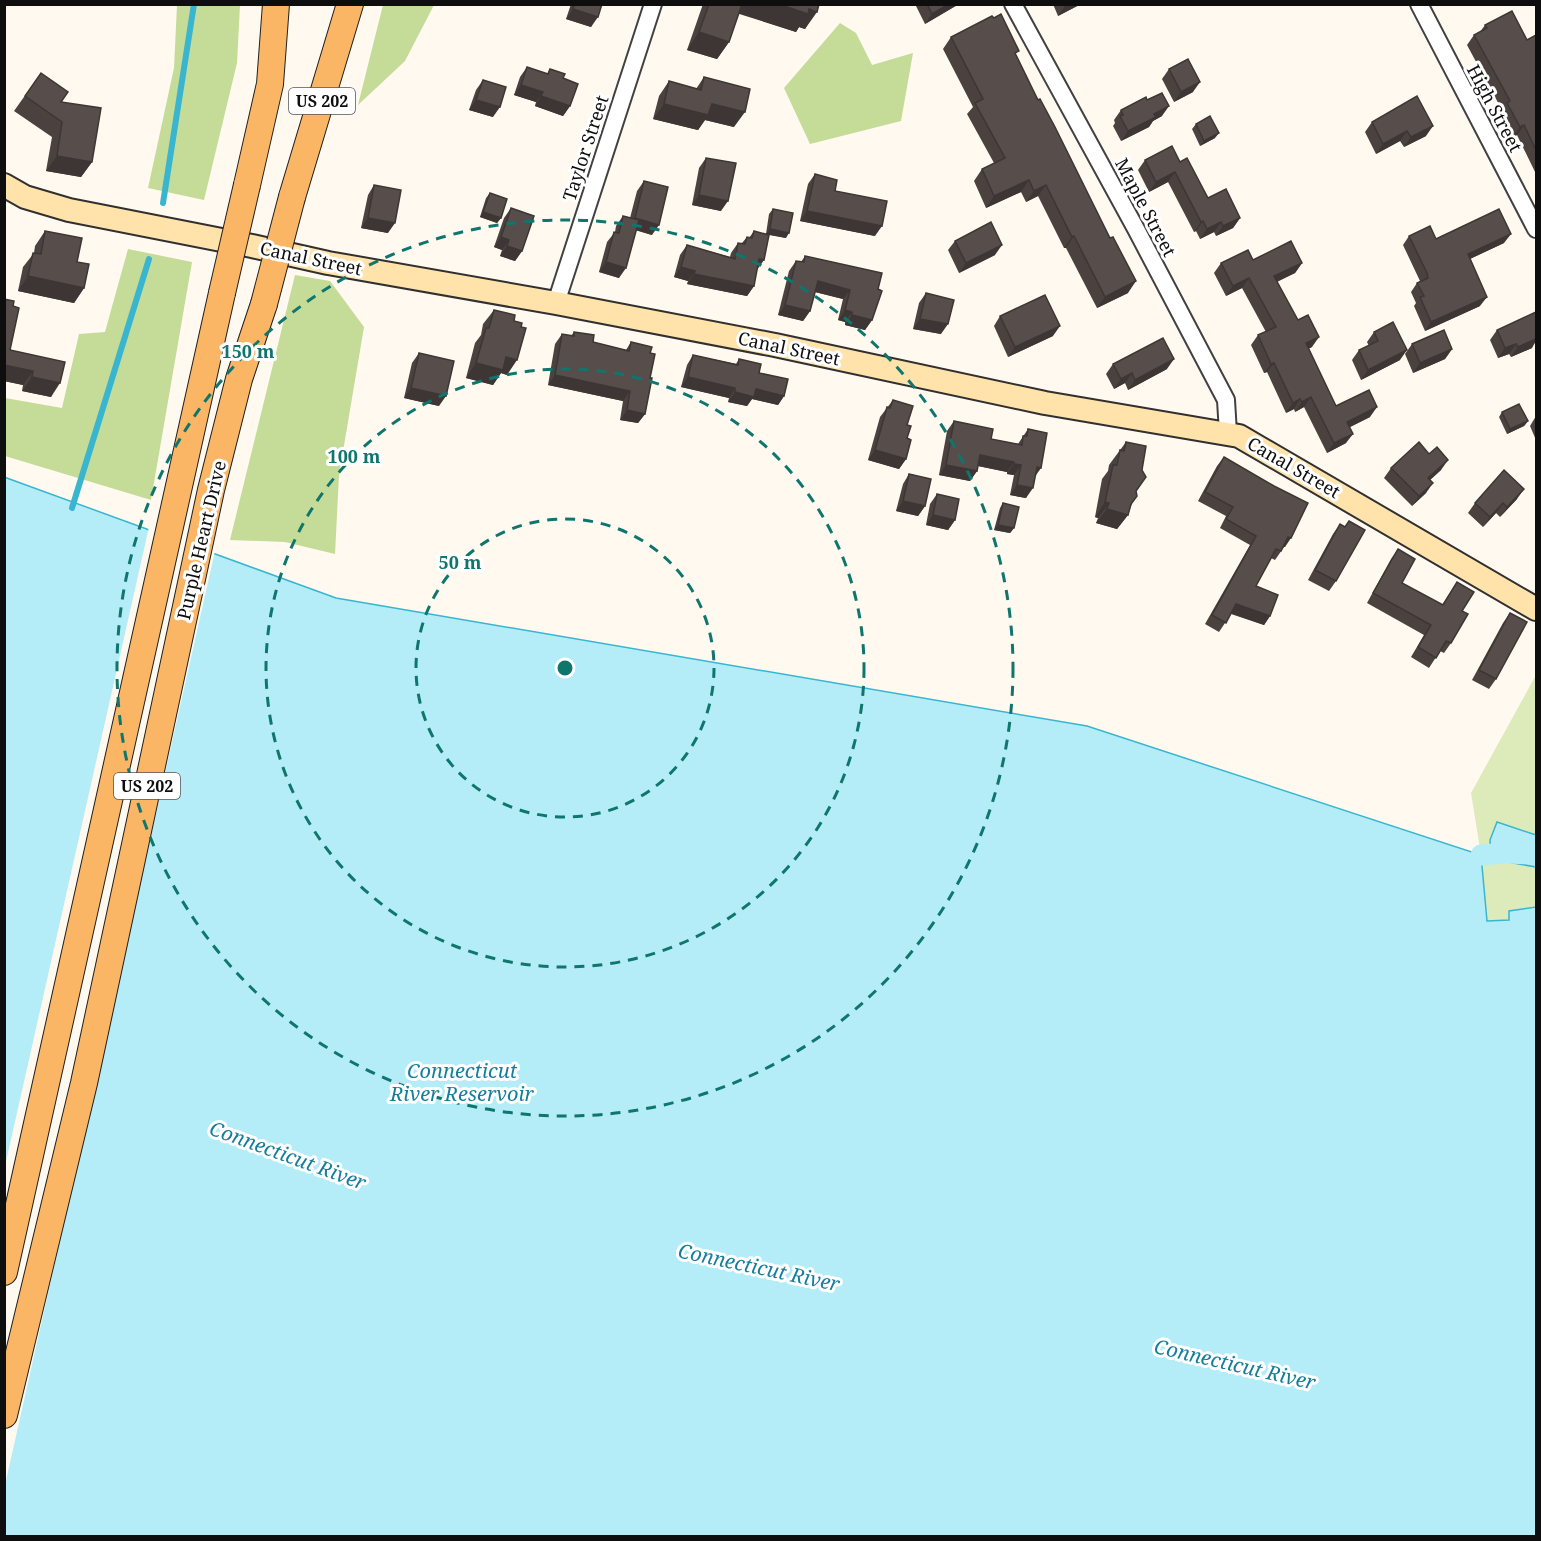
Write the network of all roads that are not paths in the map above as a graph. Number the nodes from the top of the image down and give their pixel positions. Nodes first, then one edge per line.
1 (276, 4) edge
2 (350, 4) edge
3 (653, 4) edge
4 (1013, 4) edge
5 (1419, 4) edge
6 (4, 185) edge
7 (1536, 229) edge
8 (556, 303) junction
9 (1228, 433) junction
10 (1536, 609) edge
11 (4, 1272) edge
12 (4, 1415) edge

1 - 11 main road, Purple Heart Drive / US 202, bridge
2 - 12 main road, Purple Heart Drive / US 202, bridge
3 - 8 street, Taylor Street
4 - 9 street, Maple Street
5 - 7 street, High Street
6 - 8 street, Canal Street
8 - 9 street, Canal Street
9 - 10 street, Canal Street

